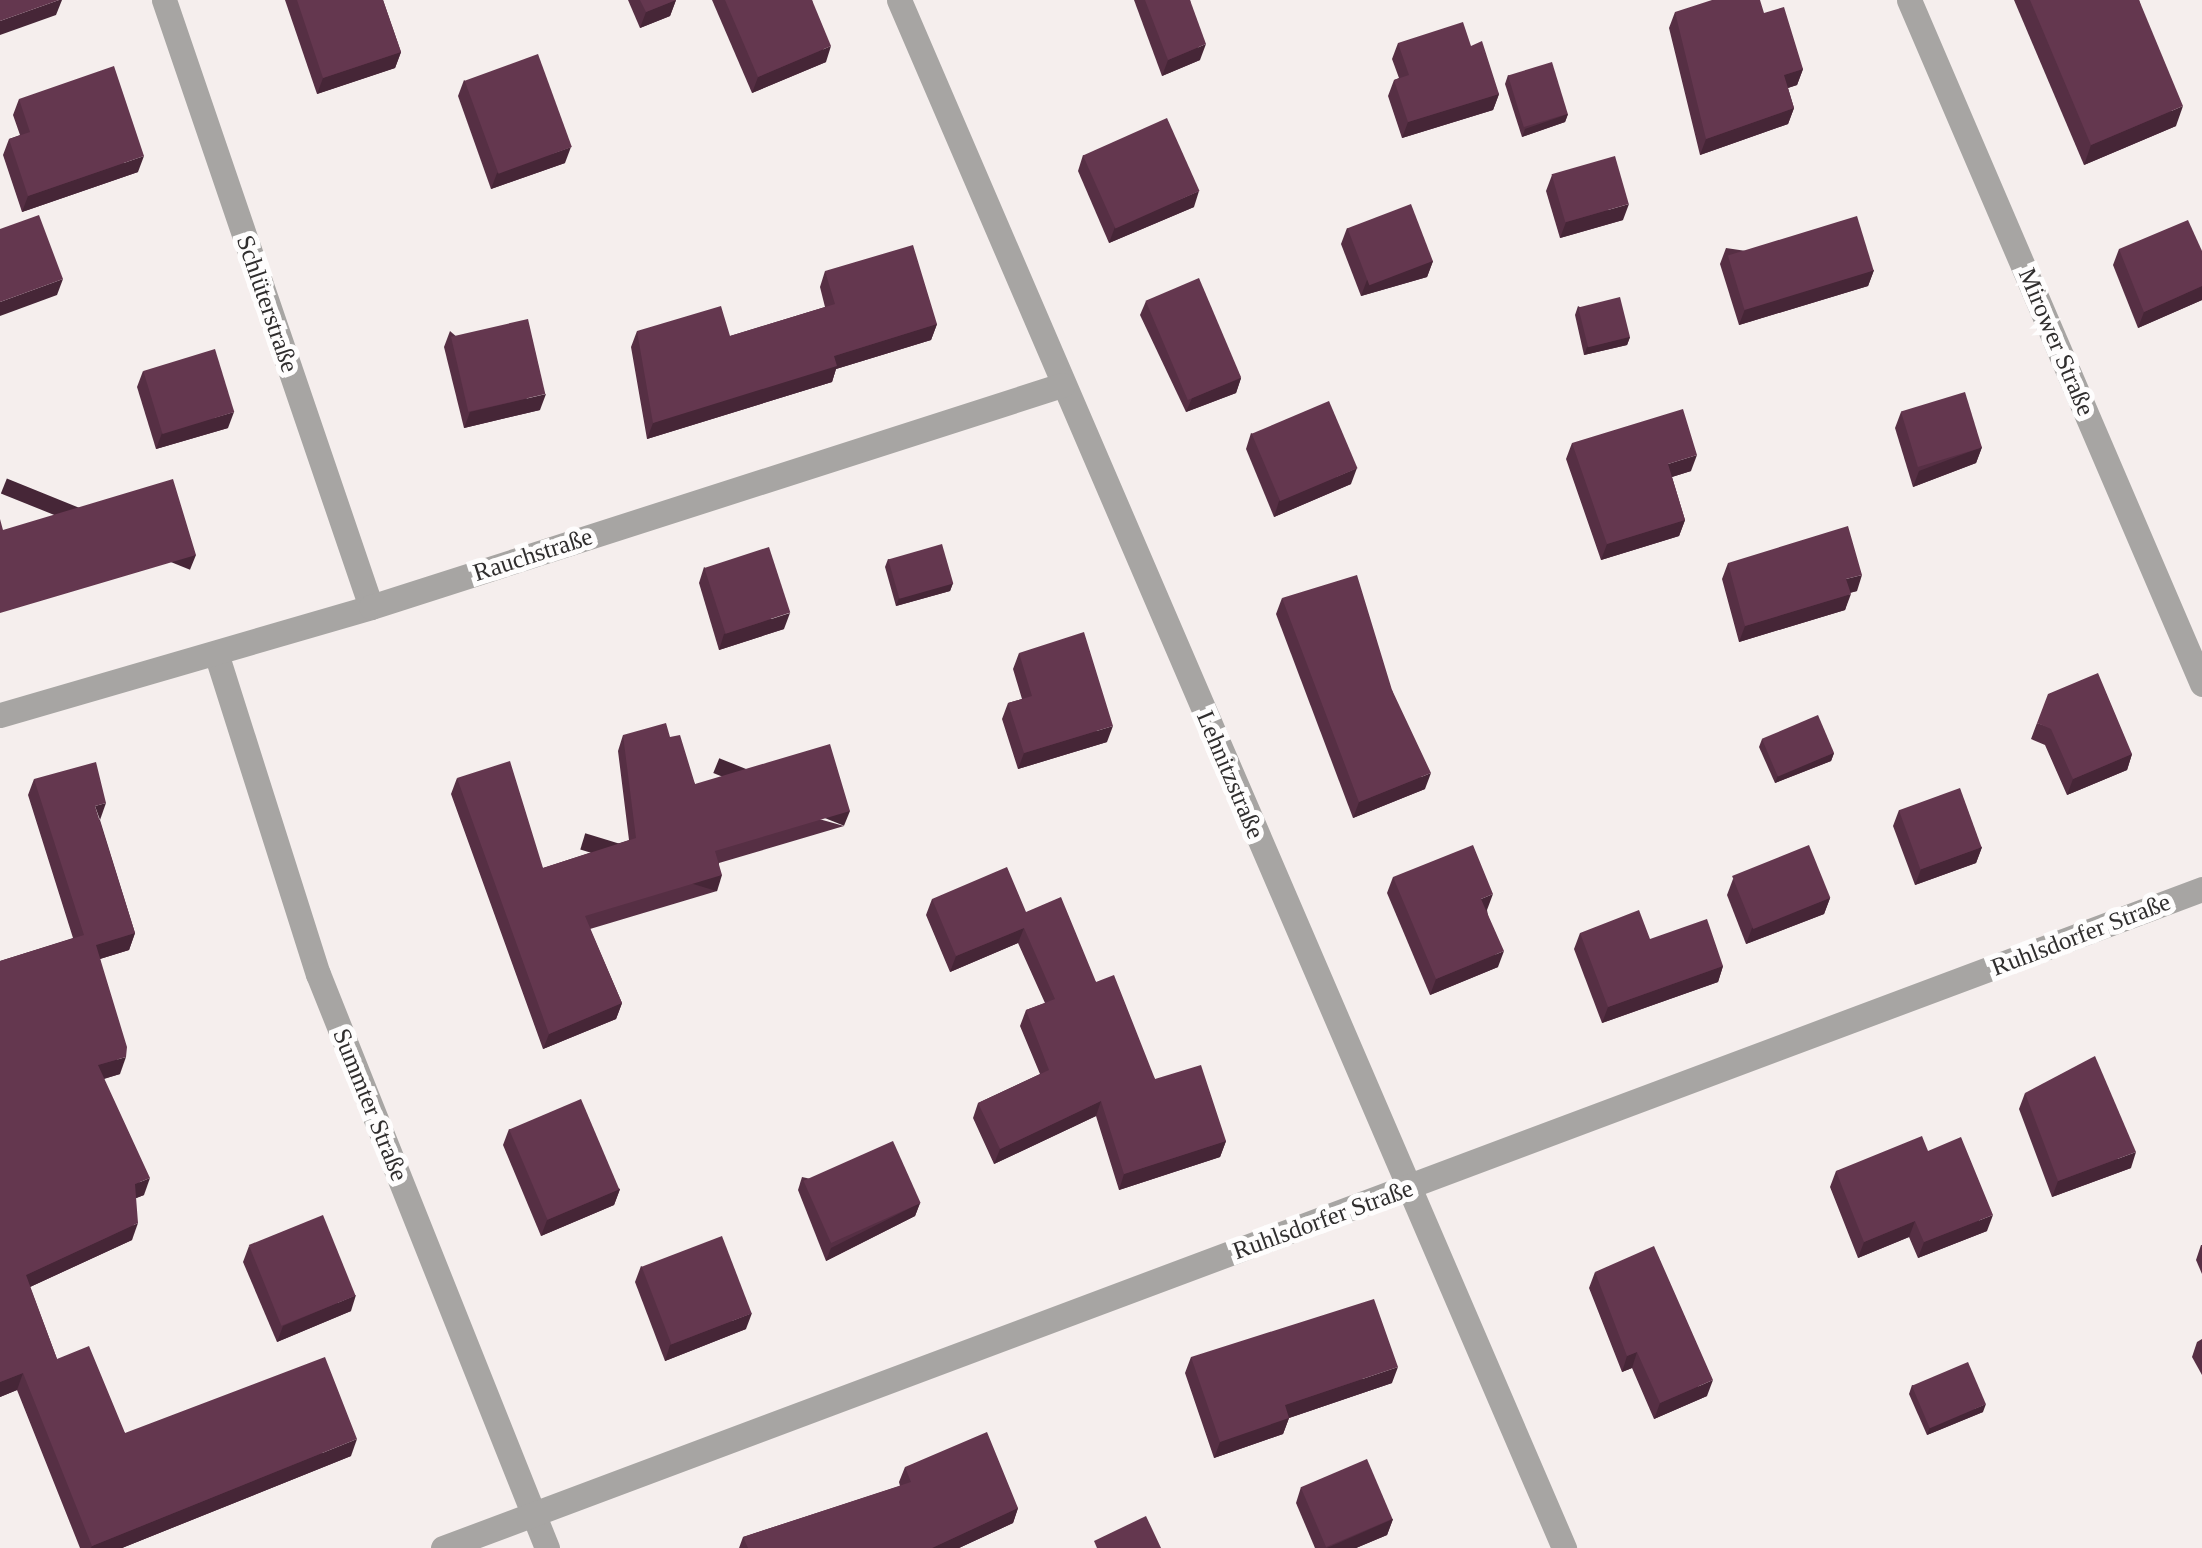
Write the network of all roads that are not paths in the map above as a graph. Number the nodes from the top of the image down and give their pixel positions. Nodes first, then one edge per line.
1 (164, 0) edge
2 (899, 0) edge
3 (1909, 0) edge
4 (1062, 384) junction
5 (371, 608) junction
6 (216, 653) junction
7 (2202, 684) edge
8 (0, 715) edge
9 (2202, 890) edge
10 (1408, 1188) junction
11 (533, 1514) junction
12 (443, 1548) edge
13 (547, 1548) edge
14 (1564, 1548) edge

1 - 5 street, Schlüterstraße
2 - 4 street, Lehnitzstraße
3 - 7 street, Mirower Straße
4 - 5 street, Rauchstraße
4 - 10 street, Lehnitzstraße
5 - 6 street, Rauchstraße
6 - 8 street, Rauchstraße
6 - 11 street, Summter Straße
9 - 10 street, Ruhlsdorfer Straße
10 - 11 street, Ruhlsdorfer Straße
10 - 14 street, Lehnitzstraße
11 - 12 street, Ruhlsdorfer Straße
11 - 13 street, Summter Straße

